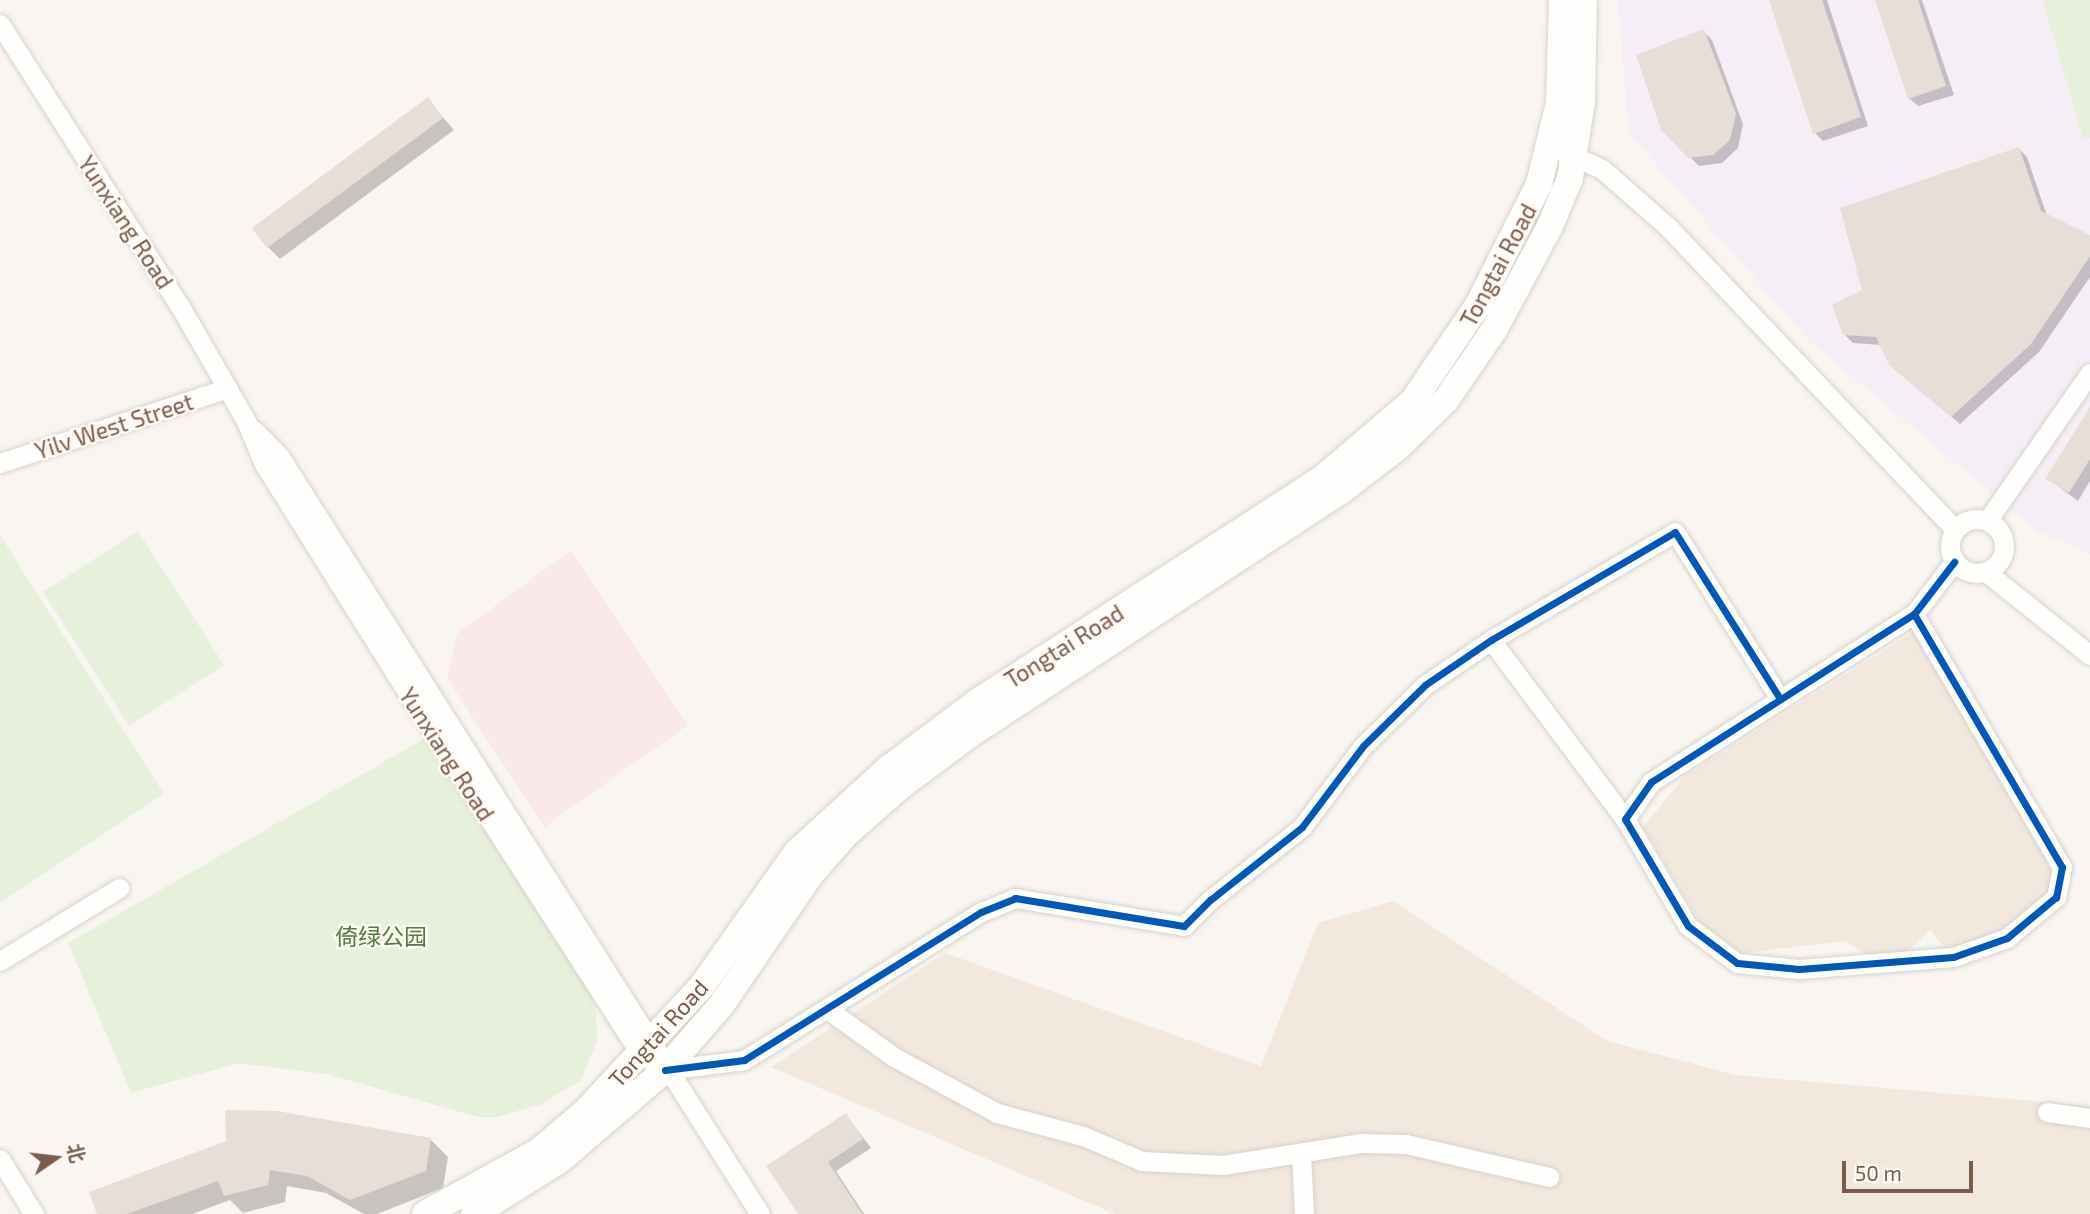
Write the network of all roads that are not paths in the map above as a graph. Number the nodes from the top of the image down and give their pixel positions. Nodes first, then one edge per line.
1 (1562, 0) edge
2 (1584, 0) edge
3 (0, 24) edge
4 (1564, 152) junction
5 (2090, 373) edge
6 (228, 388) junction
7 (0, 463) edge
8 (1987, 521) junction
9 (1955, 528) junction
10 (1954, 562) junction
11 (1986, 572) junction
12 (1914, 614) junction
13 (1491, 639) junction
14 (2090, 655) edge
15 (1780, 699) junction
16 (1625, 819) junction
17 (119, 888) dead end
18 (0, 961) edge
19 (827, 1009) junction
20 (648, 1048) junction
21 (665, 1070) junction
22 (2047, 1112) dead end
23 (2090, 1118) edge
24 (1301, 1154) junction
25 (0, 1159) edge
26 (1549, 1177) dead end
27 (34, 1214) edge
28 (425, 1214) edge
29 (474, 1214) edge
30 (760, 1214) edge
31 (1304, 1214) edge

1 - 4 main road, Tongtai Road
2 - 4 main road, Tongtai Road
3 - 6 street, Yunxiang Road
4 - 9 street
4 - 20 main road, Tongtai Road
4 - 21 main road, Tongtai Road
5 - 8 street
6 - 7 street, Yilv West Street
6 - 20 street, Yunxiang Road
8 - 9 street
8 - 11 street
9 - 10 street
10 - 11 street
10 - 12 street
11 - 14 street
12 - 15 street
12 - 16 street
13 - 15 street
13 - 16 street
13 - 19 street
15 - 16 street
17 - 18 street
19 - 21 street
19 - 24 street
20 - 21 street, Yunxiang Road
20 - 28 main road, Tongtai Road
21 - 29 main road, Tongtai Road
21 - 30 street, Yunxiang Road
22 - 23 street
24 - 26 street
24 - 31 street
25 - 27 street

